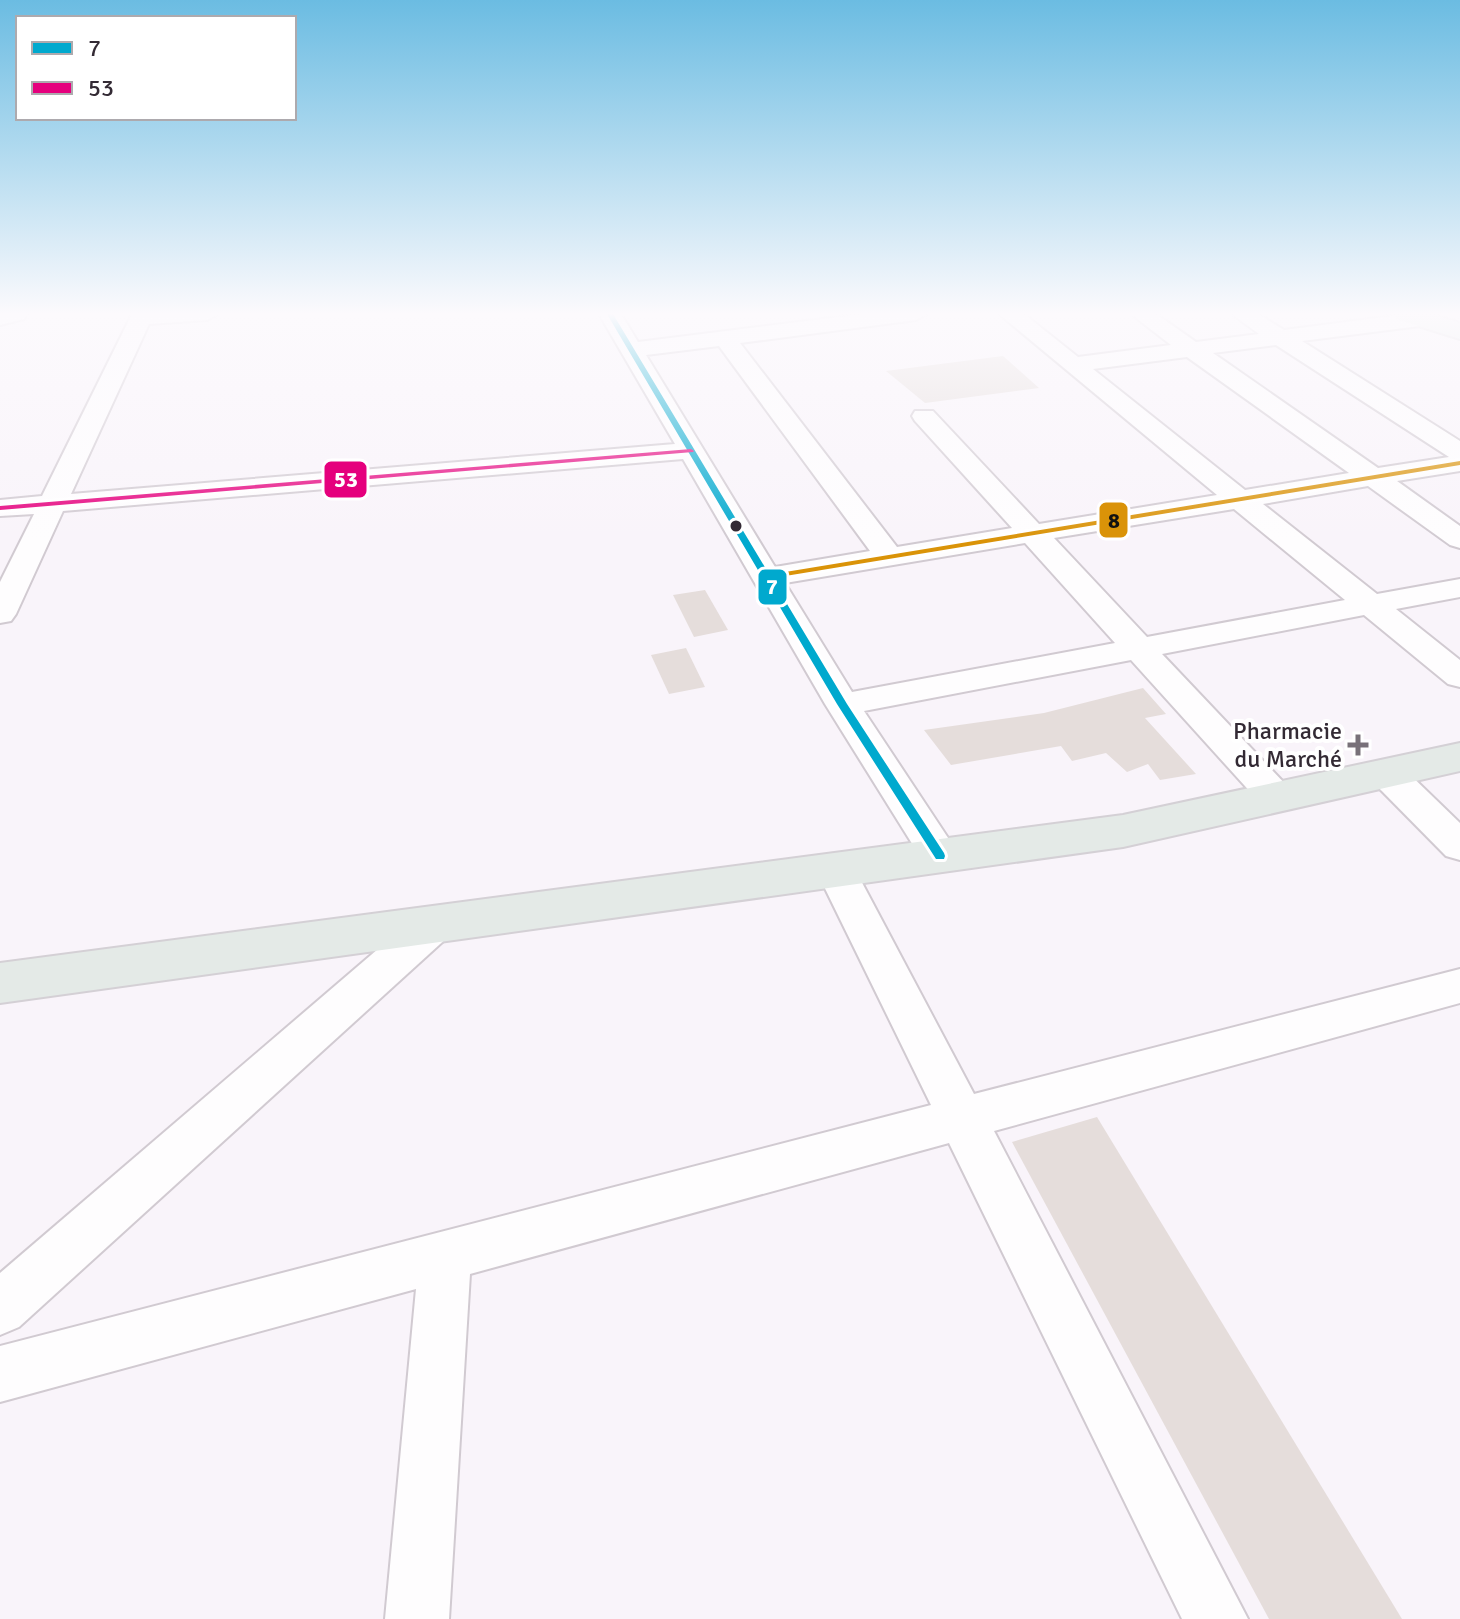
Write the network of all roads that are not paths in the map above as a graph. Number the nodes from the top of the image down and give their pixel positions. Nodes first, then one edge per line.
1 (108, 390) edge
2 (654, 390) edge
3 (764, 390) edge
4 (1103, 390) edge
5 (1249, 390) edge
6 (1362, 390) edge
7 (924, 416) dead end
8 (691, 451) junction
9 (1460, 452) edge
10 (1460, 463) edge
11 (1373, 478) junction
12 (1240, 500) junction
13 (53, 504) junction
14 (0, 508) edge
15 (1032, 534) junction
16 (1460, 539) edge
17 (890, 557) junction
18 (767, 577) junction
19 (1460, 588) edge
20 (1370, 605) junction
21 (0, 614) edge
22 (1138, 648) junction
23 (1460, 677) edge
24 (842, 704) junction
25 (1460, 757) edge
26 (1386, 773) junction
27 (1276, 797) junction
28 (1460, 846) edge
29 (940, 856) junction
30 (836, 870) junction
31 (435, 924) junction
32 (0, 983) edge
33 (1460, 986) edge
34 (962, 1118) junction
35 (445, 1256) junction
36 (0, 1308) edge
37 (0, 1374) edge
38 (417, 1619) edge
39 (1216, 1619) edge

1 - 13 street
2 - 8 street
3 - 17 street
4 - 12 street
5 - 11 street
6 - 9 street
7 - 15 street
8 - 13 street
8 - 18 street
10 - 11 street
11 - 12 street
11 - 16 street
12 - 15 street
12 - 20 street
13 - 14 street
13 - 21 street
15 - 17 street
15 - 22 street
17 - 18 street
18 - 24 street
19 - 20 street
20 - 22 street
20 - 23 street
22 - 24 street
22 - 27 street
24 - 29 street
25 - 26 main road
26 - 27 main road
26 - 28 street
27 - 29 main road
29 - 30 main road
30 - 31 main road
30 - 34 street
31 - 32 main road
31 - 36 street
33 - 34 street
34 - 35 street
34 - 39 street
35 - 37 street
35 - 38 street

